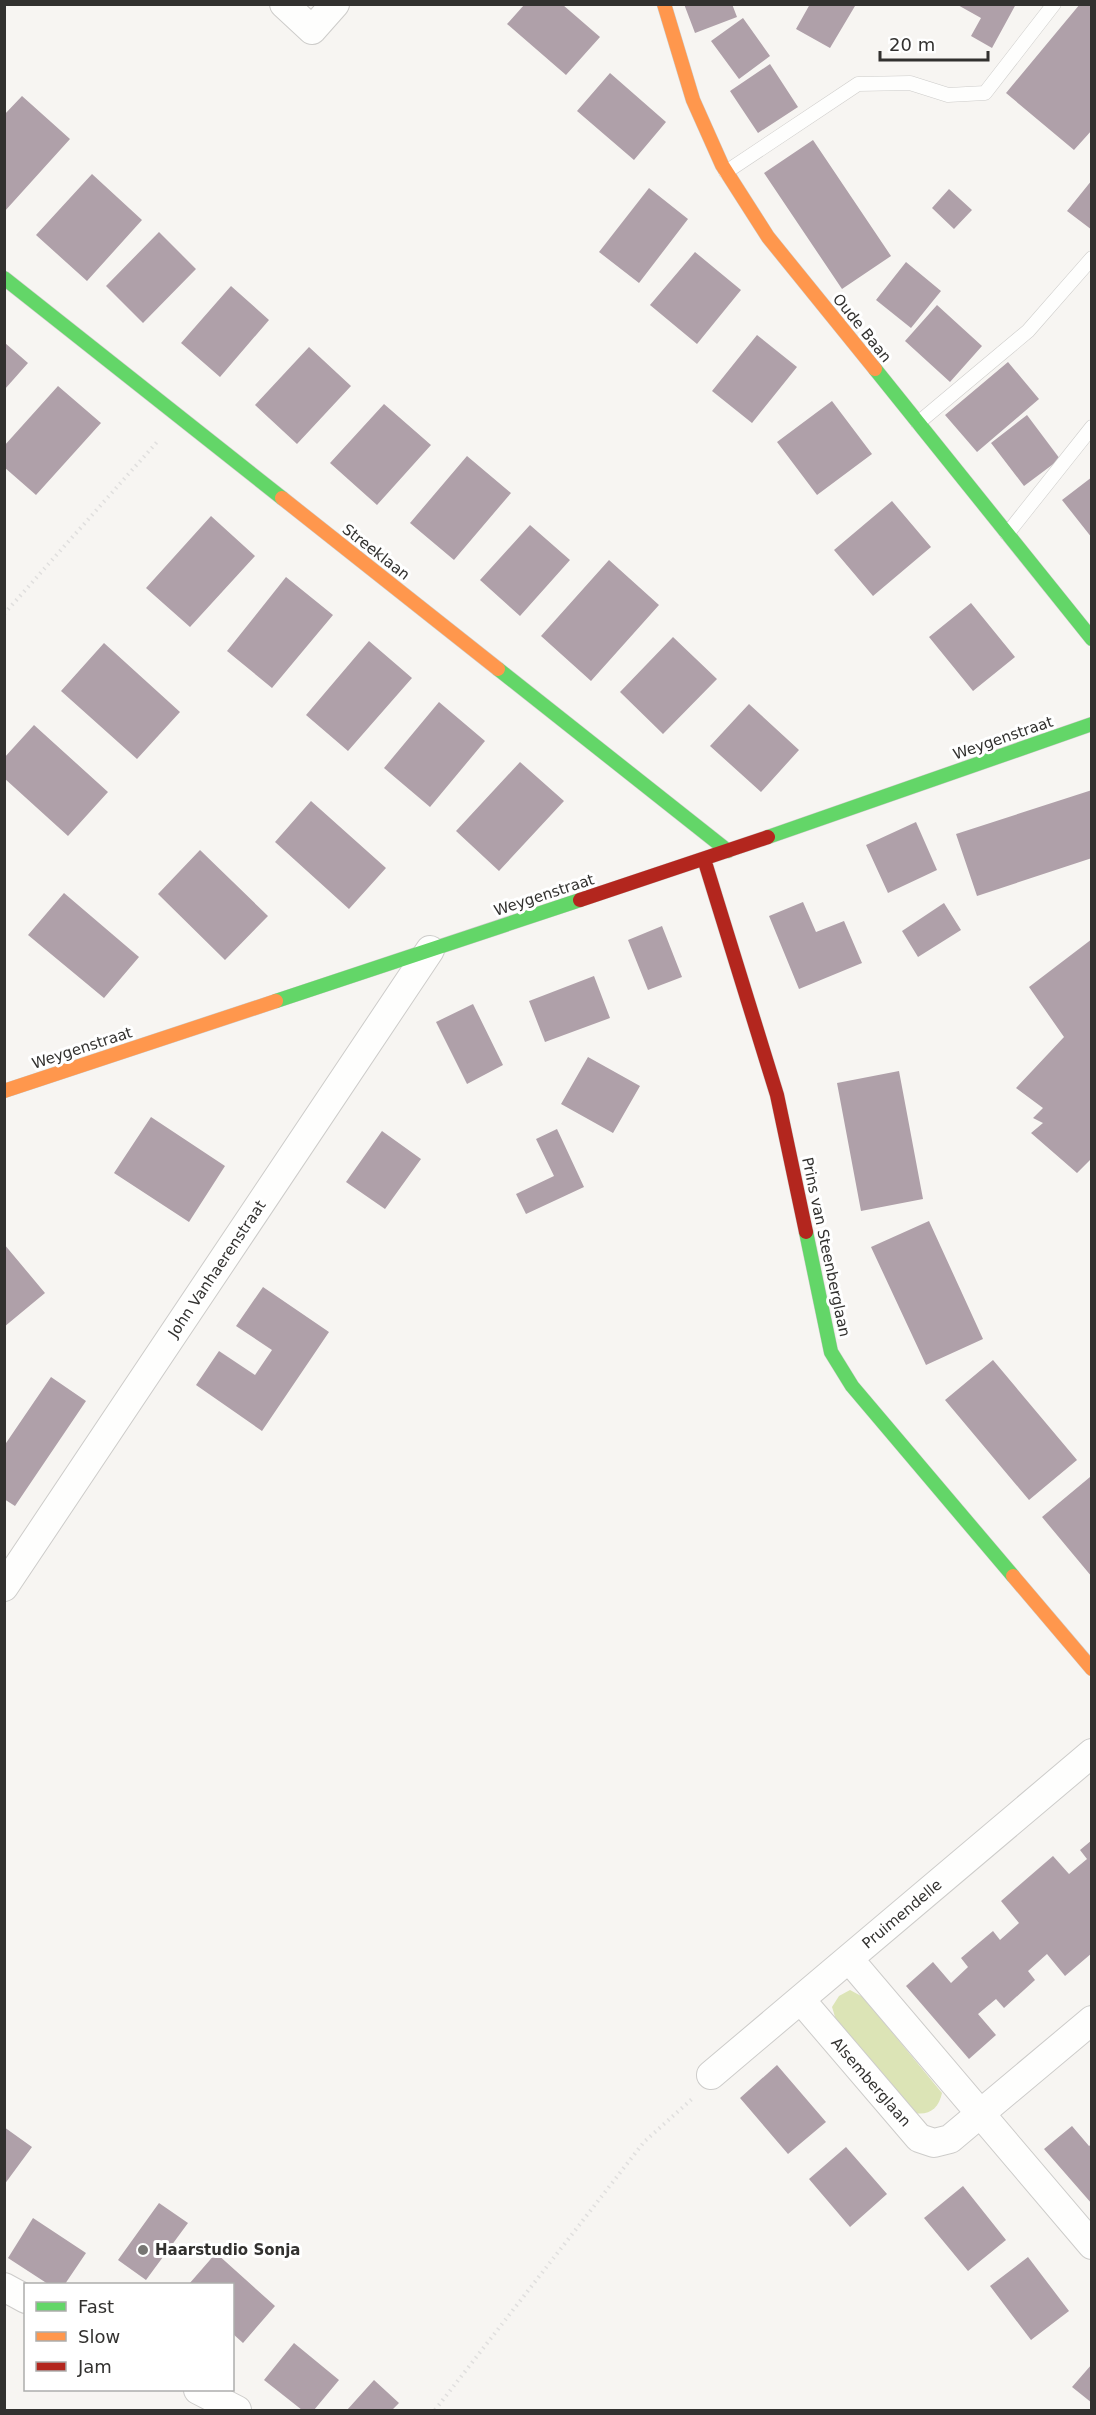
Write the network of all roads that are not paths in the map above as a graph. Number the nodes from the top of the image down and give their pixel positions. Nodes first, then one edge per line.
1 (284, 4) edge
2 (335, 4) edge
3 (664, 4) edge
4 (1054, 4) edge
5 (726, 171) junction
6 (1092, 258) edge
7 (4, 278) edge
8 (918, 423) junction
9 (1092, 427) edge
10 (1006, 534) junction
11 (1092, 639) edge
12 (1092, 724) edge
13 (728, 851) junction
14 (704, 859) junction
15 (430, 950) junction
16 (4, 1091) edge
17 (4, 1587) edge
18 (1092, 1669) edge
19 (1092, 1752) edge
20 (849, 1959) junction
21 (801, 2000) junction
22 (1092, 2019) edge
23 (711, 2075) road end
24 (979, 2113) junction
25 (1092, 2245) edge
26 (4, 2288) edge
27 (24, 2298) edge
28 (200, 2391) edge
29 (237, 2410) edge

1 - 2 street
3 - 5 street, Oude Baan
4 - 5 lane
5 - 8 street, Oude Baan
6 - 8 lane
7 - 13 street, Streeklaan
8 - 10 street, Oude Baan
9 - 10 lane
10 - 11 street, Oude Baan
12 - 13 street, Weygenstraat
13 - 14 street, Weygenstraat
14 - 15 street, Weygenstraat
14 - 18 street, Prins van Steenberglaan
15 - 16 street, Weygenstraat
15 - 17 street, John Vanhaerenstraat
19 - 20 street, Pruimendelle
20 - 21 street, Pruimendelle
20 - 24 street
21 - 23 street, Pruimendelle
21 - 24 street, Alsemberglaan
22 - 24 street, Alsemberglaan
24 - 25 street
26 - 27 street
28 - 29 street

